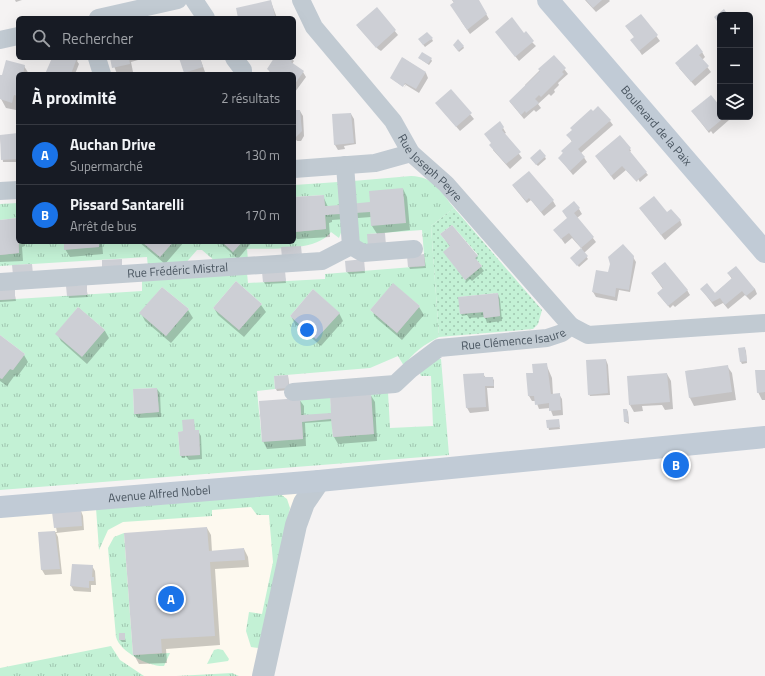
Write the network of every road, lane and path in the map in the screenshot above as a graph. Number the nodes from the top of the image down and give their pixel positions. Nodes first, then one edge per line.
1 (178, 0) edge
2 (194, 0) edge
3 (301, 0) edge
4 (548, 0) edge
5 (107, 16) edge
6 (205, 16) edge
7 (16, 36) edge
8 (0, 40) edge
9 (98, 60) edge
10 (236, 60) edge
11 (101, 72) edge
12 (243, 72) edge
13 (411, 153) junction
14 (345, 165) junction
15 (296, 169) edge
16 (16, 190) edge
17 (0, 191) edge
18 (351, 246) junction
19 (414, 248) dead end
20 (765, 252) edge
21 (0, 282) edge
22 (765, 323) edge
23 (571, 326) junction
24 (293, 392) dead end
25 (765, 437) edge
26 (319, 481) junction
27 (0, 507) edge
28 (263, 676) edge

1 - 5 street
2 - 6 street
3 - 13 street, Rue Joseph Peyre
4 - 20 main road, Boulevard de la Paix
7 - 8 street
9 - 11 street
10 - 12 street
13 - 14 street
13 - 23 street, Rue Joseph Peyre
14 - 15 street
14 - 18 street
16 - 17 street
18 - 19 street
18 - 21 street, Rue Frédéric Mistral
22 - 23 street, Rue Clémence Isaure
23 - 24 street, Rue Clémence Isaure
25 - 26 main road, Avenue Alfred Nobel
26 - 27 main road, Avenue Alfred Nobel
26 - 28 street

